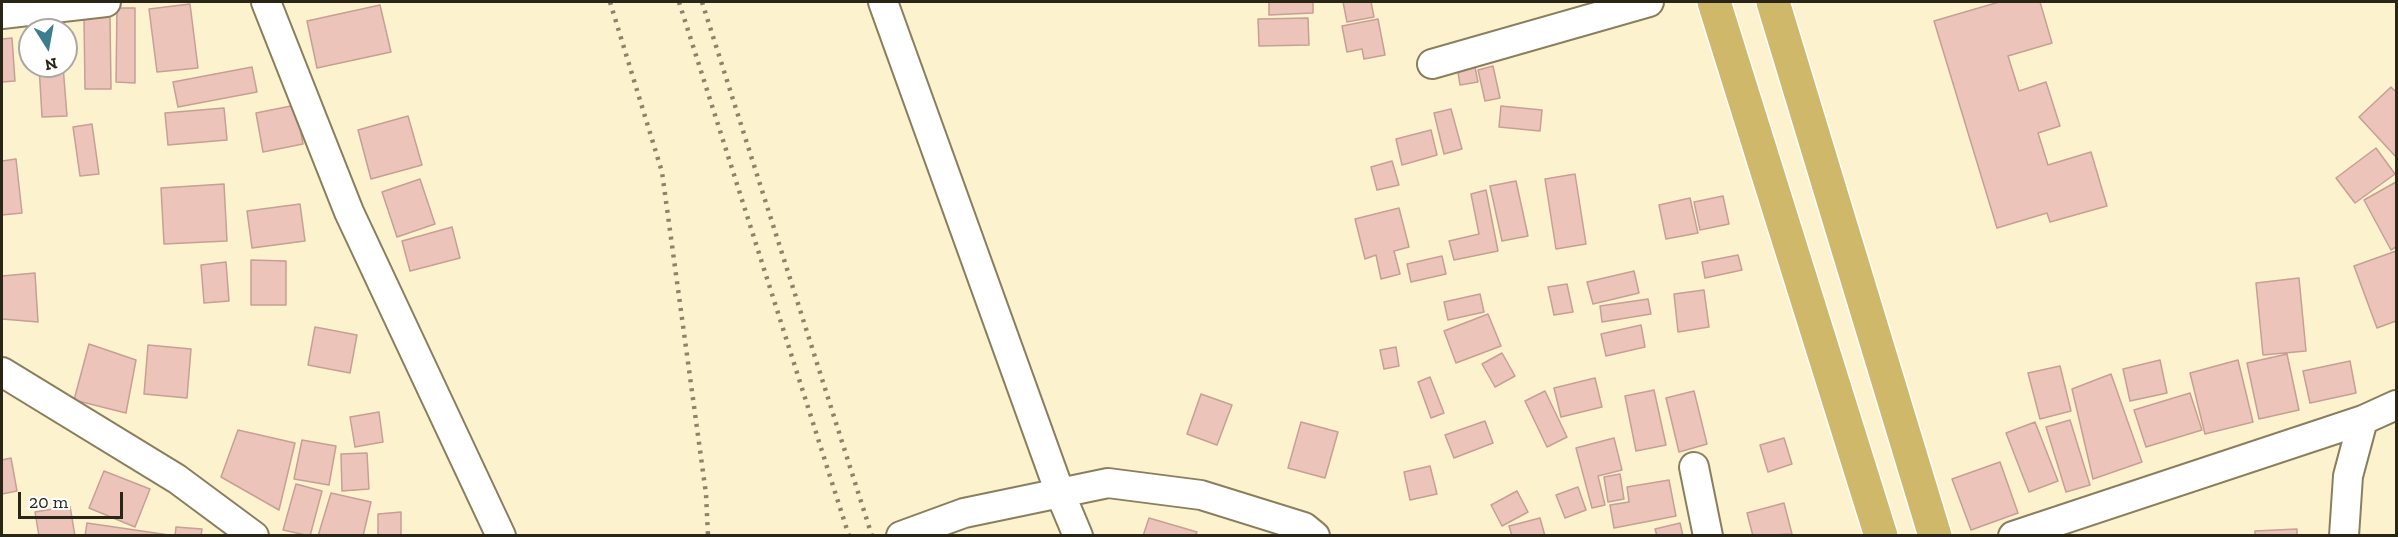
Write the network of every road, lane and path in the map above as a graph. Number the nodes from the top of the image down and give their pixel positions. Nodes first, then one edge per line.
1 (106, 2) edge
2 (267, 2) edge
3 (883, 2) edge
4 (1649, 2) edge
5 (1714, 2) edge
6 (1773, 2) edge
7 (2, 14) edge
8 (1432, 64) dead end
9 (2, 372) edge
10 (2397, 405) edge
11 (2363, 420) junction
12 (1694, 466) dead end
13 (1060, 493) junction
14 (254, 536) edge
15 (501, 536) edge
16 (901, 536) edge
17 (1078, 536) edge
18 (1315, 536) edge
19 (1708, 536) edge
20 (1881, 536) edge
21 (1935, 536) edge
22 (2013, 536) edge
23 (2344, 536) edge

1 - 7 street
2 - 15 street
3 - 13 street
4 - 8 street
5 - 20 main road
6 - 21 main road
9 - 14 street
10 - 11 street
11 - 22 street
11 - 23 street
12 - 19 street
13 - 16 street
13 - 17 street
13 - 18 street

